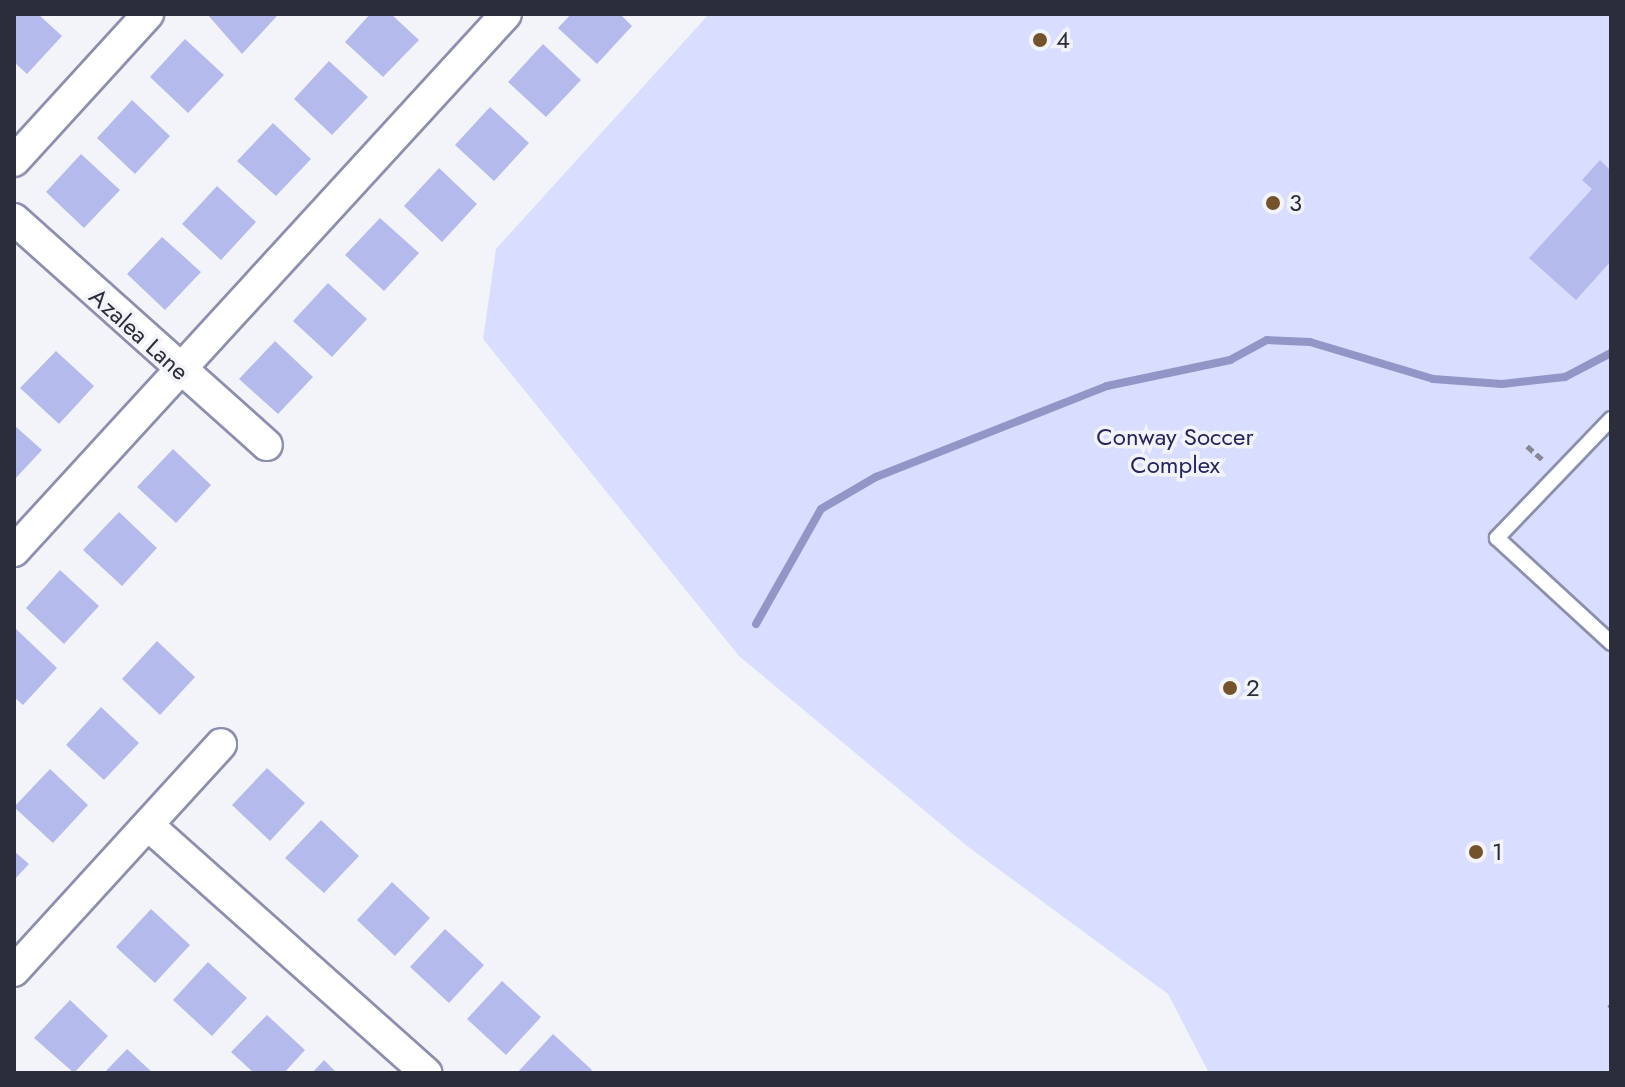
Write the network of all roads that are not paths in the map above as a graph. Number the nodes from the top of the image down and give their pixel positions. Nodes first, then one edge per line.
1 (148, 14) edge
2 (506, 14) edge
3 (14, 161) edge
4 (14, 219) edge
5 (179, 371) junction
6 (1611, 419) edge
7 (267, 445) dead end
8 (14, 551) edge
9 (1611, 643) edge
10 (221, 744) dead end
11 (148, 825) junction
12 (14, 971) edge
13 (426, 1073) edge

1 - 3 street
2 - 5 street
4 - 5 street, Azalea Lane
5 - 7 street, Azalea Lane
5 - 8 street
6 - 9 lane
10 - 11 street
11 - 12 street
11 - 13 street

